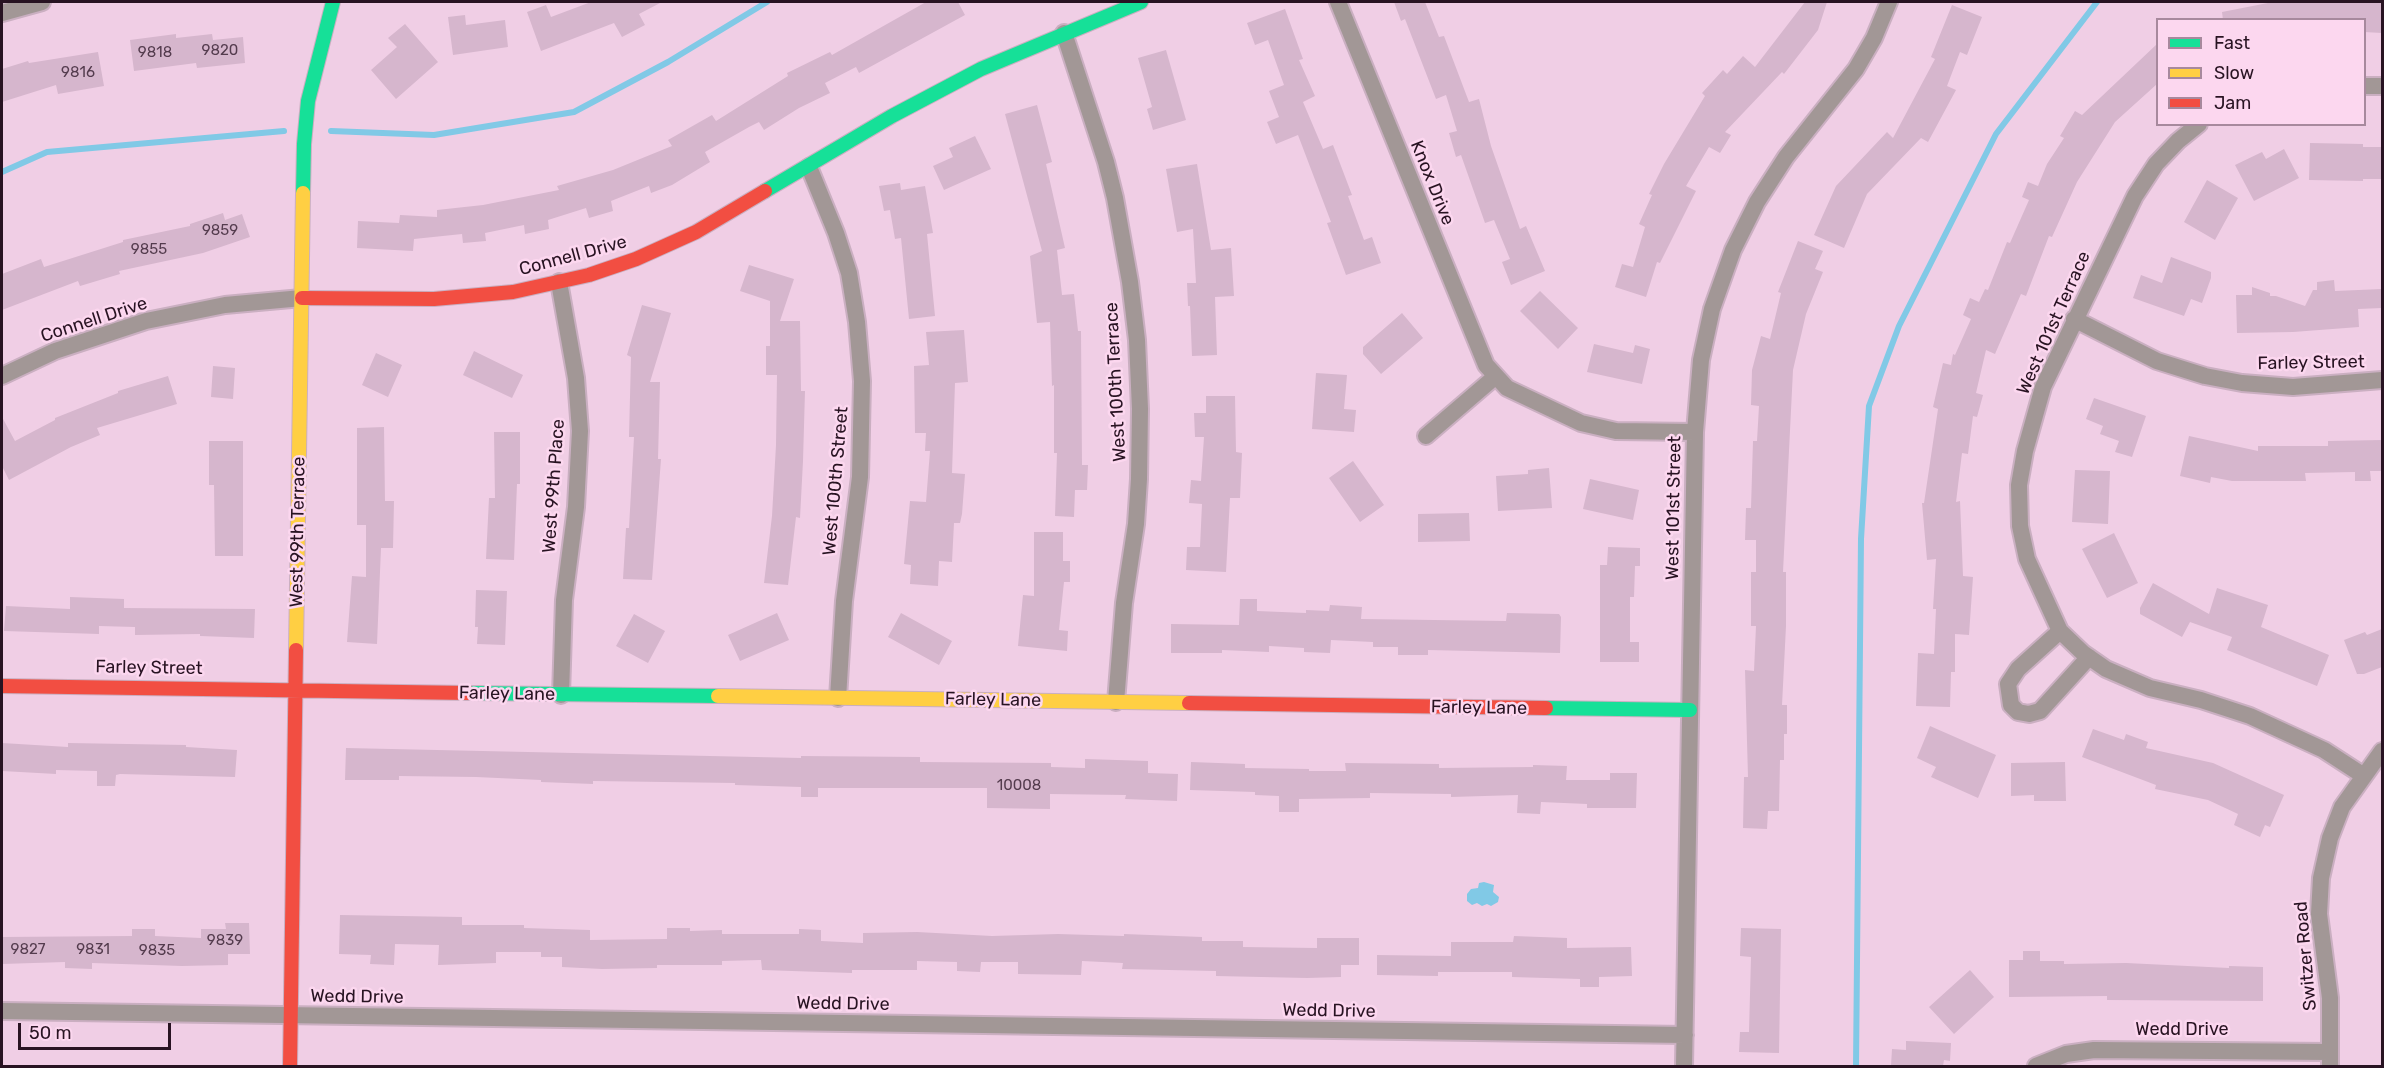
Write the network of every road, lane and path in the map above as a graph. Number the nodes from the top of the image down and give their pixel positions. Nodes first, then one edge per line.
1 (42, 2) edge
2 (333, 2) edge
3 (1141, 2) edge
4 (1338, 2) edge
5 (1889, 2) edge
6 (2, 13) edge
7 (1064, 33) junction
8 (2366, 86) edge
9 (2382, 86) edge
10 (2197, 126) edge
11 (808, 167) junction
12 (560, 282) junction
13 (302, 298) junction
14 (2074, 319) junction
15 (2, 376) edge
16 (1496, 376) junction
17 (2382, 380) edge
18 (1695, 432) junction
19 (1426, 436) dead end
20 (2060, 631) junction
21 (2089, 657) junction
22 (2, 686) edge
23 (296, 690) junction
24 (561, 695) junction
25 (838, 698) junction
26 (1116, 702) junction
27 (1690, 710) junction
28 (2382, 751) edge
29 (2364, 776) junction
30 (2, 1011) edge
31 (290, 1016) junction
32 (1685, 1035) junction
33 (2330, 1059) edge
34 (290, 1066) edge
35 (1684, 1066) edge
36 (2036, 1066) edge

1 - 6 street
2 - 13 street, West 99th Terrace
3 - 7 street, Connell Drive
4 - 16 street, Knox Drive
5 - 18 street, West 101st Street
7 - 11 street, Connell Drive
7 - 26 street, West 100th Terrace
8 - 9 street
10 - 14 street, West 101st Terrace
11 - 12 street, Connell Drive
11 - 25 street, West 100th Street
12 - 13 street, Connell Drive
12 - 24 street, West 99th Place
13 - 15 street, Connell Drive
13 - 23 street, West 99th Terrace
14 - 17 street, Farley Street
14 - 20 street, West 101st Terrace
16 - 18 street, Knox Drive
16 - 19 street
18 - 27 street, West 101st Street
20 - 21 street, West 101st Terrace
20 - 21 street
21 - 29 street, West 101st Terrace
22 - 23 street, Farley Street
23 - 24 street, Farley Lane
23 - 31 street, West 99th Terrace
24 - 25 street, Farley Lane
25 - 26 street, Farley Lane
26 - 27 street, Farley Lane
27 - 32 street, West 101st Street
28 - 29 street, Switzer Road
29 - 33 street, Switzer Road
30 - 31 street, Wedd Drive
31 - 32 street, Wedd Drive
31 - 34 street, West 99th Terrace
32 - 35 street, West 101st Street
33 - 36 street, Wedd Drive

